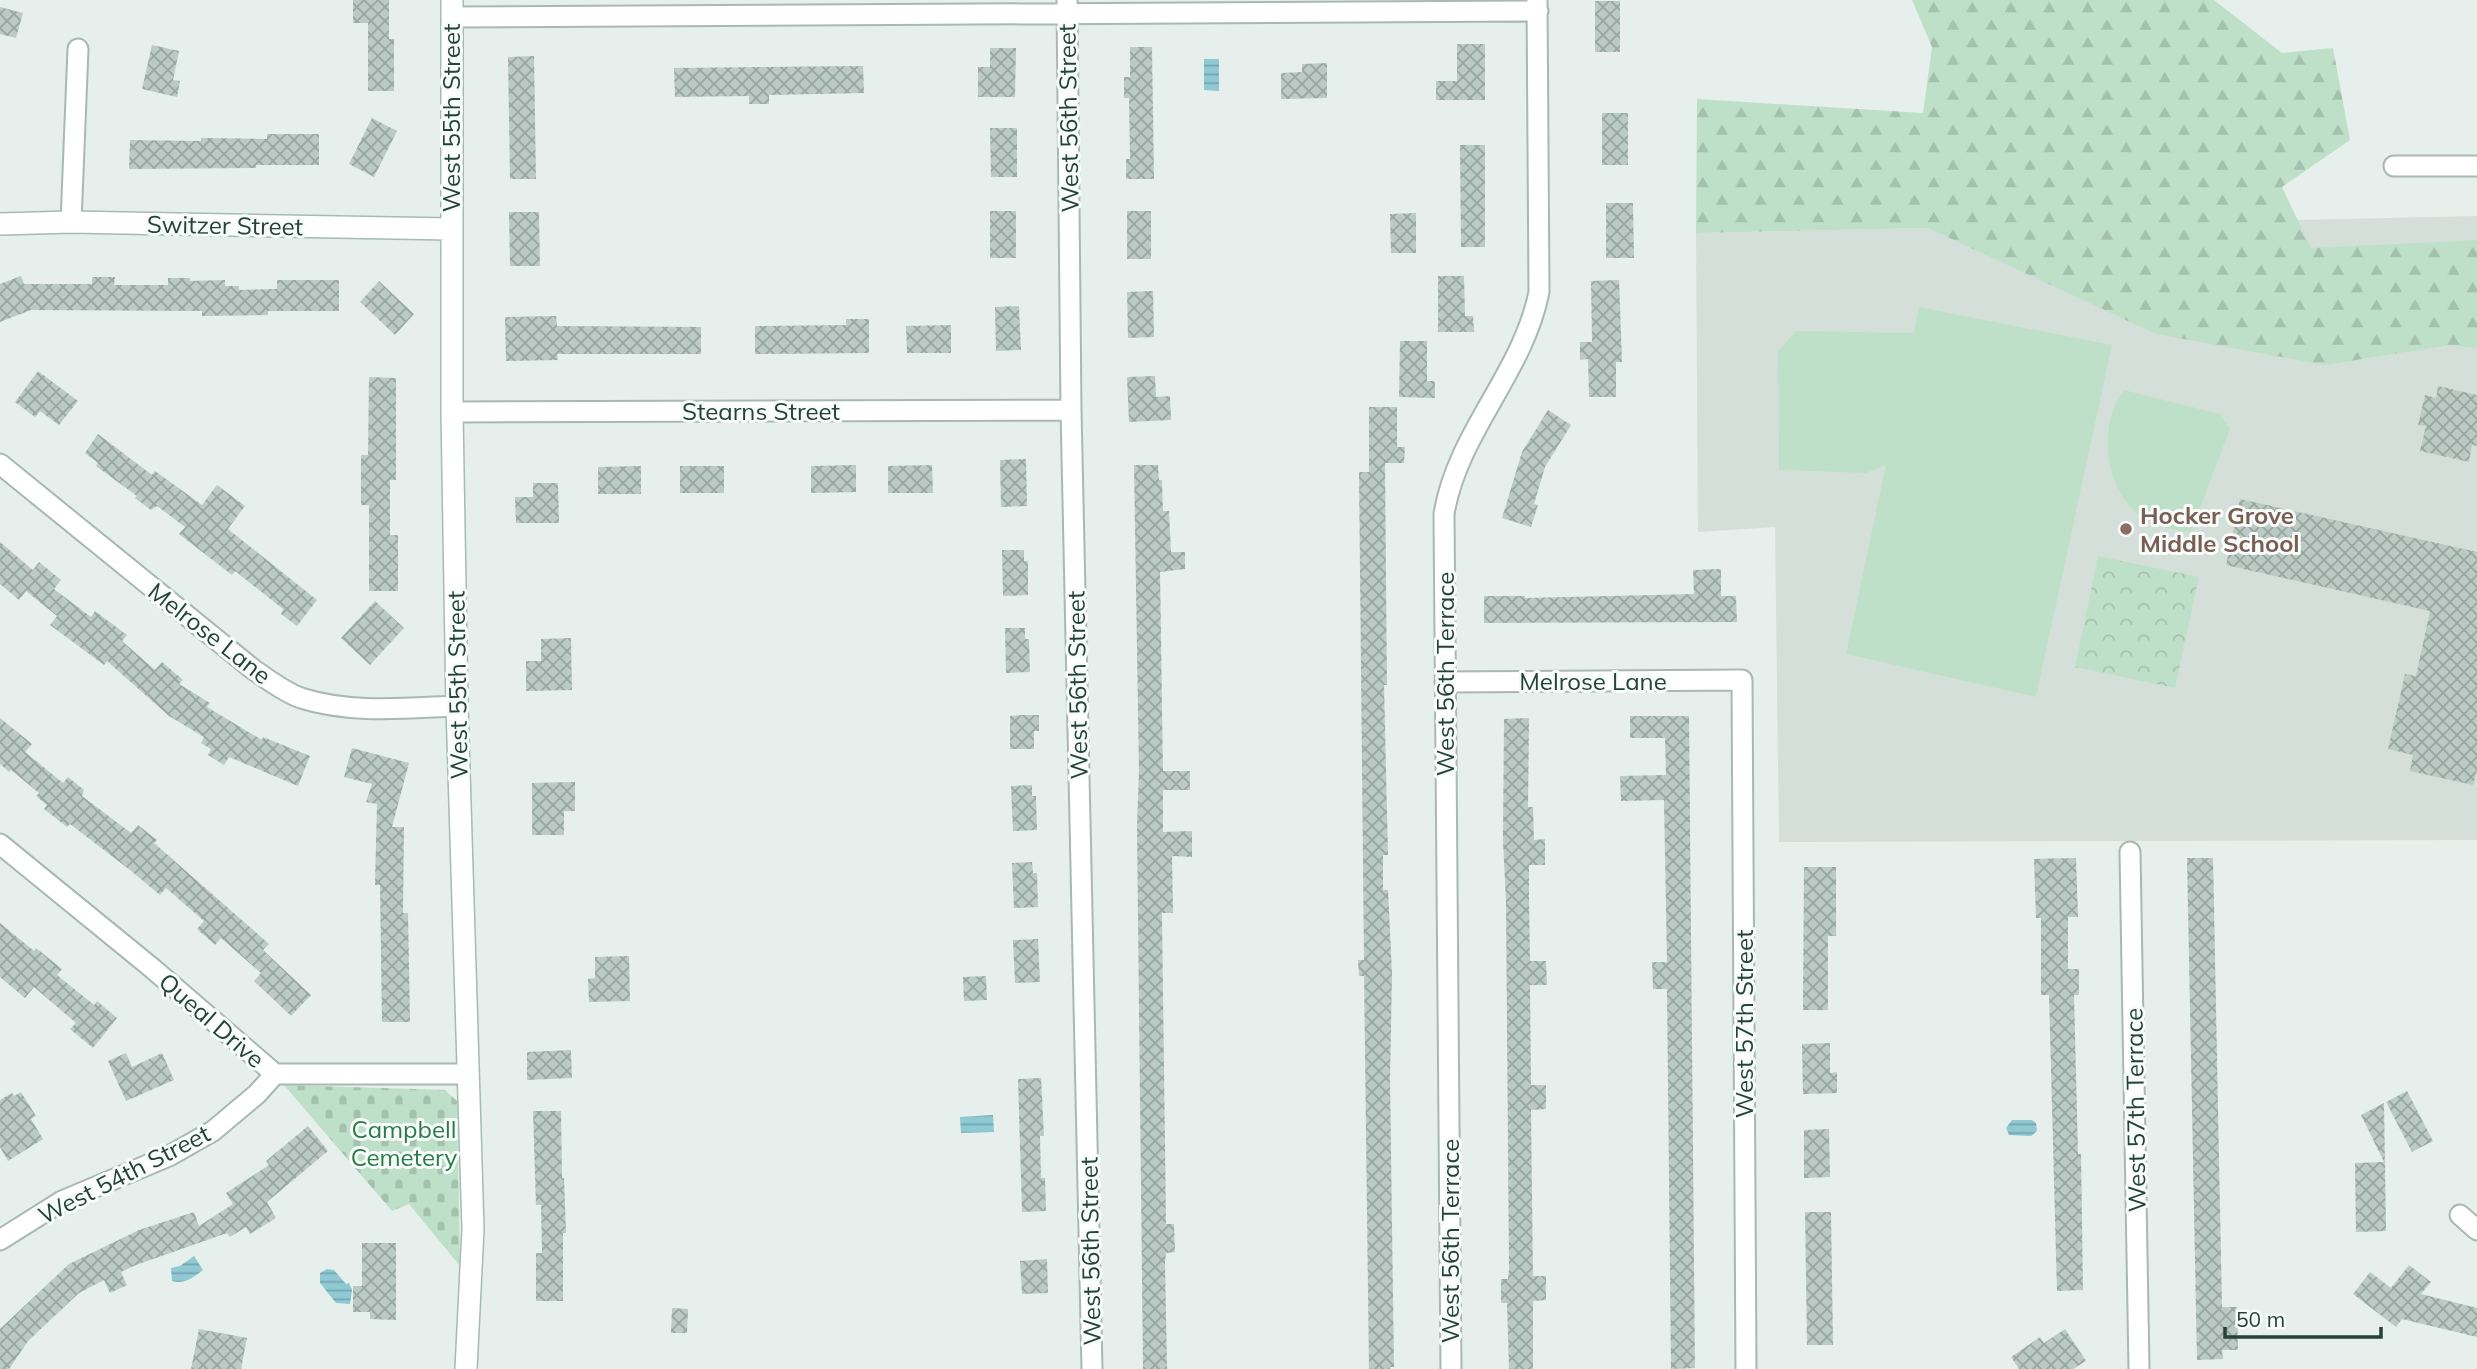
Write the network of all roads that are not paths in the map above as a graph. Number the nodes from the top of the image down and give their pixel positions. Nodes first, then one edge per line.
1 (1537, 5) edge
2 (1067, 6) edge
3 (452, 9) edge
4 (78, 49) dead end
5 (2394, 166) dead end
6 (2477, 166) edge
7 (71, 222) junction
8 (0, 224) edge
9 (450, 229) junction
10 (1071, 410) junction
11 (452, 412) junction
12 (0, 464) edge
13 (1742, 680) joint
14 (1445, 682) junction
15 (457, 706) junction
16 (0, 844) edge
17 (2130, 852) dead end
18 (275, 1074) junction
19 (468, 1074) junction
20 (2460, 1215) dead end
21 (2477, 1230) edge
22 (0, 1239) edge
23 (466, 1369) edge
24 (1092, 1369) edge
25 (1451, 1369) edge
26 (1746, 1369) edge
27 (2139, 1369) edge

1 - 2 street
1 - 14 street, West 56th Terrace
2 - 3 street
2 - 10 street, West 56th Street
3 - 9 street, West 55th Street
4 - 7 street
5 - 6 street
7 - 8 street, Switzer Street
7 - 9 street, Switzer Street
9 - 11 street, West 55th Street
10 - 11 street, Stearns Street
10 - 24 street, West 56th Street
11 - 15 street, West 55th Street
12 - 15 street, Melrose Lane
13 - 14 street, Melrose Lane
13 - 26 street, West 57th Street
14 - 25 street, West 56th Terrace
15 - 19 street, West 55th Street
16 - 18 street, Queal Drive
17 - 27 street, West 57th Terrace
18 - 19 street, Queal Drive
18 - 22 street, West 54th Street
19 - 23 street, West 55th Street
20 - 21 street

